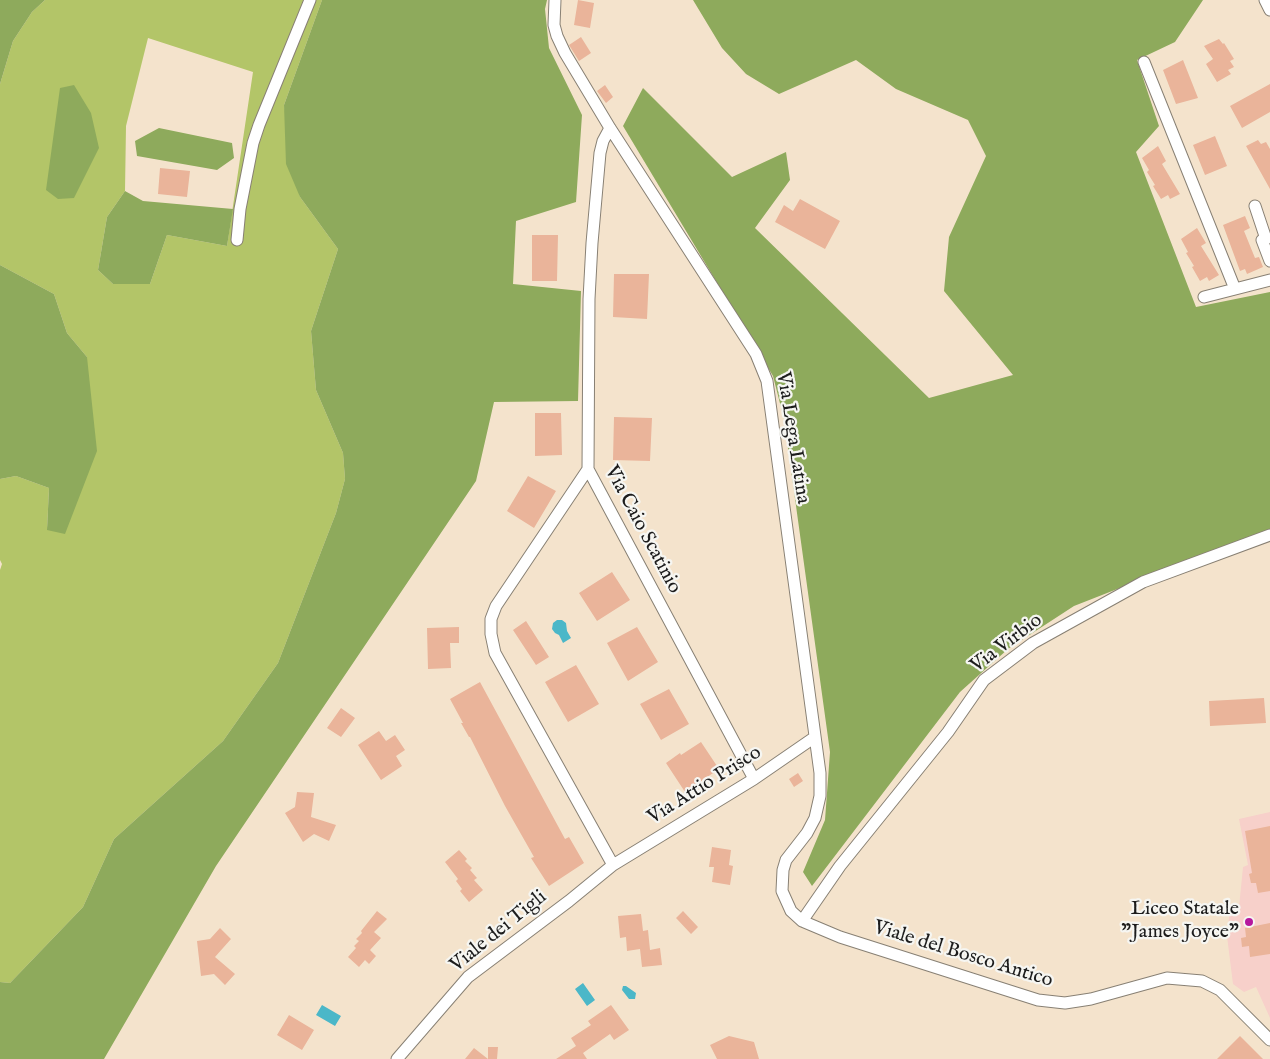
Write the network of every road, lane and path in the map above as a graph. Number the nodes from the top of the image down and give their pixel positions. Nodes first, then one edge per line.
1 (310, 0) edge
2 (555, 0) edge
3 (1265, 0) edge
4 (1270, 10) edge
5 (1144, 62) dead end
6 (610, 128) junction
7 (1255, 206) dead end
8 (1268, 238) edge
9 (237, 240) dead end
10 (1270, 261) edge
11 (1270, 280) edge
12 (1235, 289) junction
13 (1204, 298) dead end
14 (588, 469) junction
15 (1270, 535) edge
16 (815, 737) junction
17 (754, 779) junction
18 (613, 865) junction
19 (802, 921) junction
20 (1270, 1040) edge
21 (397, 1059) edge

1 - 9 street
2 - 6 street, Via Lega Latina
3 - 4 street
5 - 12 street
6 - 14 street, Via Caio Scatinio
6 - 16 street, Via Lega Latina
7 - 8 street
8 - 10 street
11 - 12 street
12 - 13 street
14 - 17 street, Via Caio Scatinio
14 - 18 street
15 - 19 street, Via Virbio
16 - 17 street, Via Attio Prisco
16 - 19 street, Via Lega Latina
17 - 18 street, Via Attio Prisco
18 - 21 street, Viale dei Tigli
19 - 20 street, Viale del Bosco Antico

